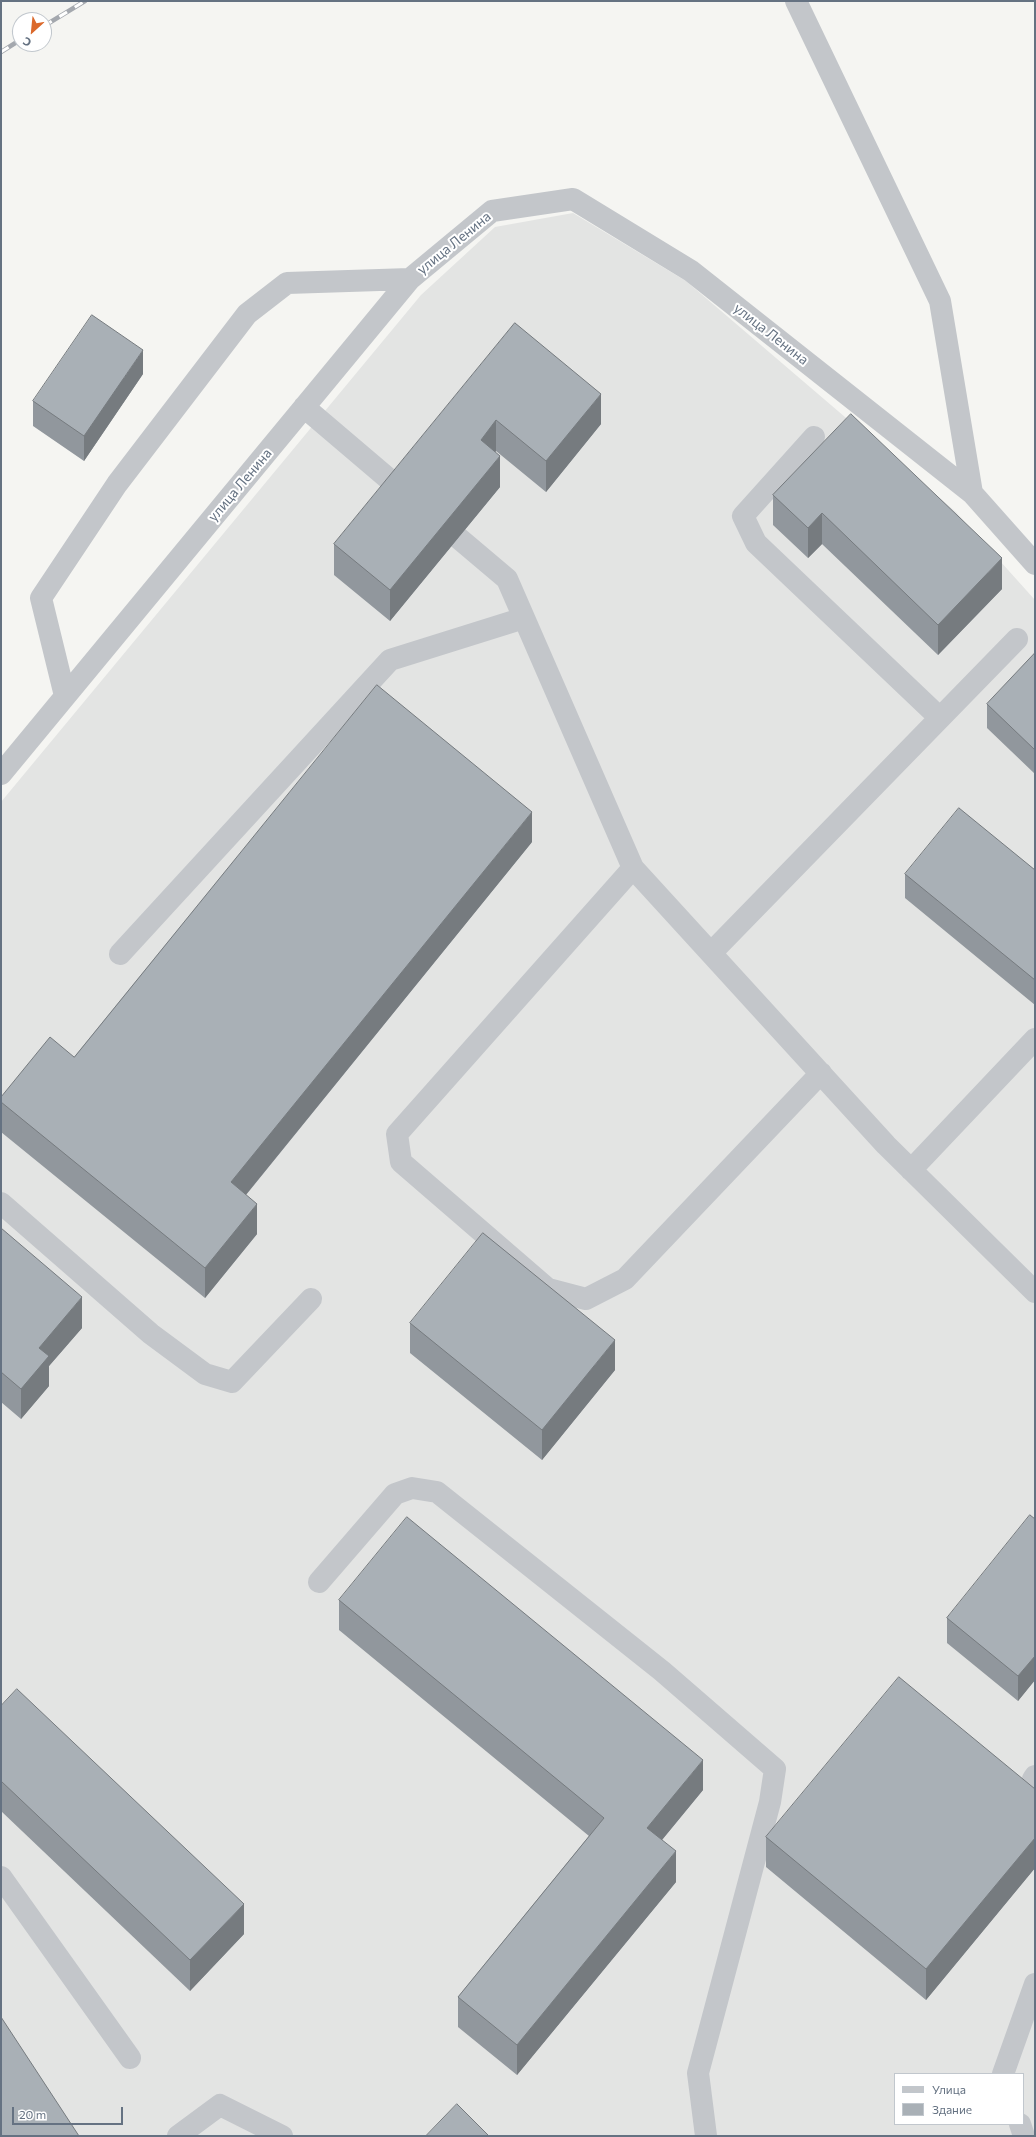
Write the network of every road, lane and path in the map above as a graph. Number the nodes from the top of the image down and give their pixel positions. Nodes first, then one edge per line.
1 (796, 1) edge
2 (410, 279) junction
3 (304, 408) junction
4 (814, 437) dead end
5 (972, 493) junction
6 (1035, 564) edge
7 (524, 618) junction
8 (1017, 639) dead end
9 (65, 696) junction
10 (940, 718) junction
11 (1, 774) edge
12 (633, 868) junction
13 (711, 953) junction
14 (120, 954) dead end
15 (1035, 1039) edge
16 (821, 1073) junction
17 (911, 1170) junction
18 (1, 1203) edge
19 (1035, 1292) edge
20 (311, 1299) dead end
21 (319, 1582) dead end
22 (1, 1877) edge
23 (1035, 1984) edge
24 (130, 2058) dead end
25 (1003, 2073) edge
26 (1020, 2125) edge
27 (178, 2136) edge
28 (282, 2136) edge
29 (706, 2136) edge
30 (1024, 2136) edge

1 - 5 street
2 - 3 street, улица Ленина
2 - 5 street, улица Ленина
2 - 9 street
3 - 7 street
3 - 9 street, улица Ленина
4 - 10 street
5 - 6 street, улица Ленина
7 - 12 street
7 - 14 street
8 - 10 street
9 - 11 street, улица Ленина
10 - 13 street
12 - 13 street
12 - 16 street
13 - 16 street
15 - 17 street
16 - 17 street
17 - 19 street
18 - 20 street
21 - 29 street
22 - 24 street
23 - 25 street
26 - 30 street
27 - 28 street

